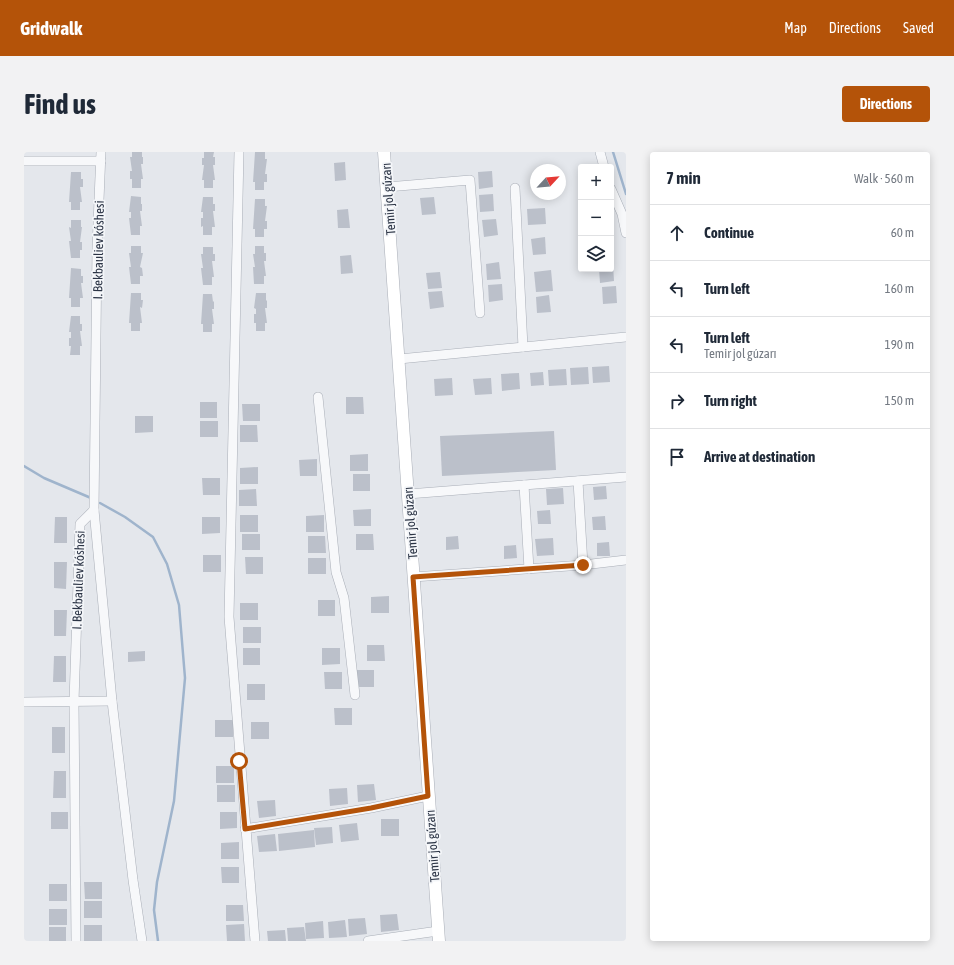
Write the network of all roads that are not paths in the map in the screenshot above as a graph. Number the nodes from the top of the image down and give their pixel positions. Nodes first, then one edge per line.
1 (239, 152) edge
2 (384, 152) edge
3 (600, 152) edge
4 (101, 156) edge
5 (24, 161) edge
6 (603, 164) edge
7 (387, 186) junction
8 (515, 188) dead end
9 (614, 196) edge
10 (626, 233) edge
11 (480, 313) dead end
12 (626, 337) edge
13 (523, 346) junction
14 (399, 358) junction
15 (318, 397) dead end
16 (626, 477) edge
17 (578, 481) junction
18 (524, 485) junction
19 (408, 494) junction
20 (94, 510) junction
21 (626, 560) edge
22 (583, 565) junction
23 (529, 569) junction
24 (413, 577) junction
25 (355, 695) dead end
26 (74, 701) junction
27 (112, 701) junction
28 (24, 702) edge
29 (428, 796) junction
30 (245, 829) junction
31 (438, 936) edge
32 (76, 941) edge
33 (142, 941) edge
34 (255, 941) edge
35 (368, 941) edge

1 - 30 street
2 - 7 street, Temir jol gúzarı
3 - 6 street
4 - 5 street
4 - 20 street, I. Bekbauliev kóshesi
7 - 11 street
7 - 14 street, Temir jol gúzarı
8 - 13 street
9 - 10 street
12 - 13 street
13 - 14 street
14 - 19 street, Temir jol gúzarı
15 - 25 street
16 - 17 street
17 - 18 street
17 - 22 street
18 - 19 street
18 - 23 street
19 - 24 street, Temir jol gúzarı
20 - 26 street, I. Bekbauliev kóshesi
20 - 27 street
21 - 22 street
22 - 23 street
23 - 24 street
24 - 29 street, Temir jol gúzarı
26 - 27 street
26 - 28 street
26 - 32 street, I. Bekbauliev kóshesi
27 - 33 street
29 - 30 street
29 - 31 street, Temir jol gúzarı
30 - 34 street
31 - 35 street

